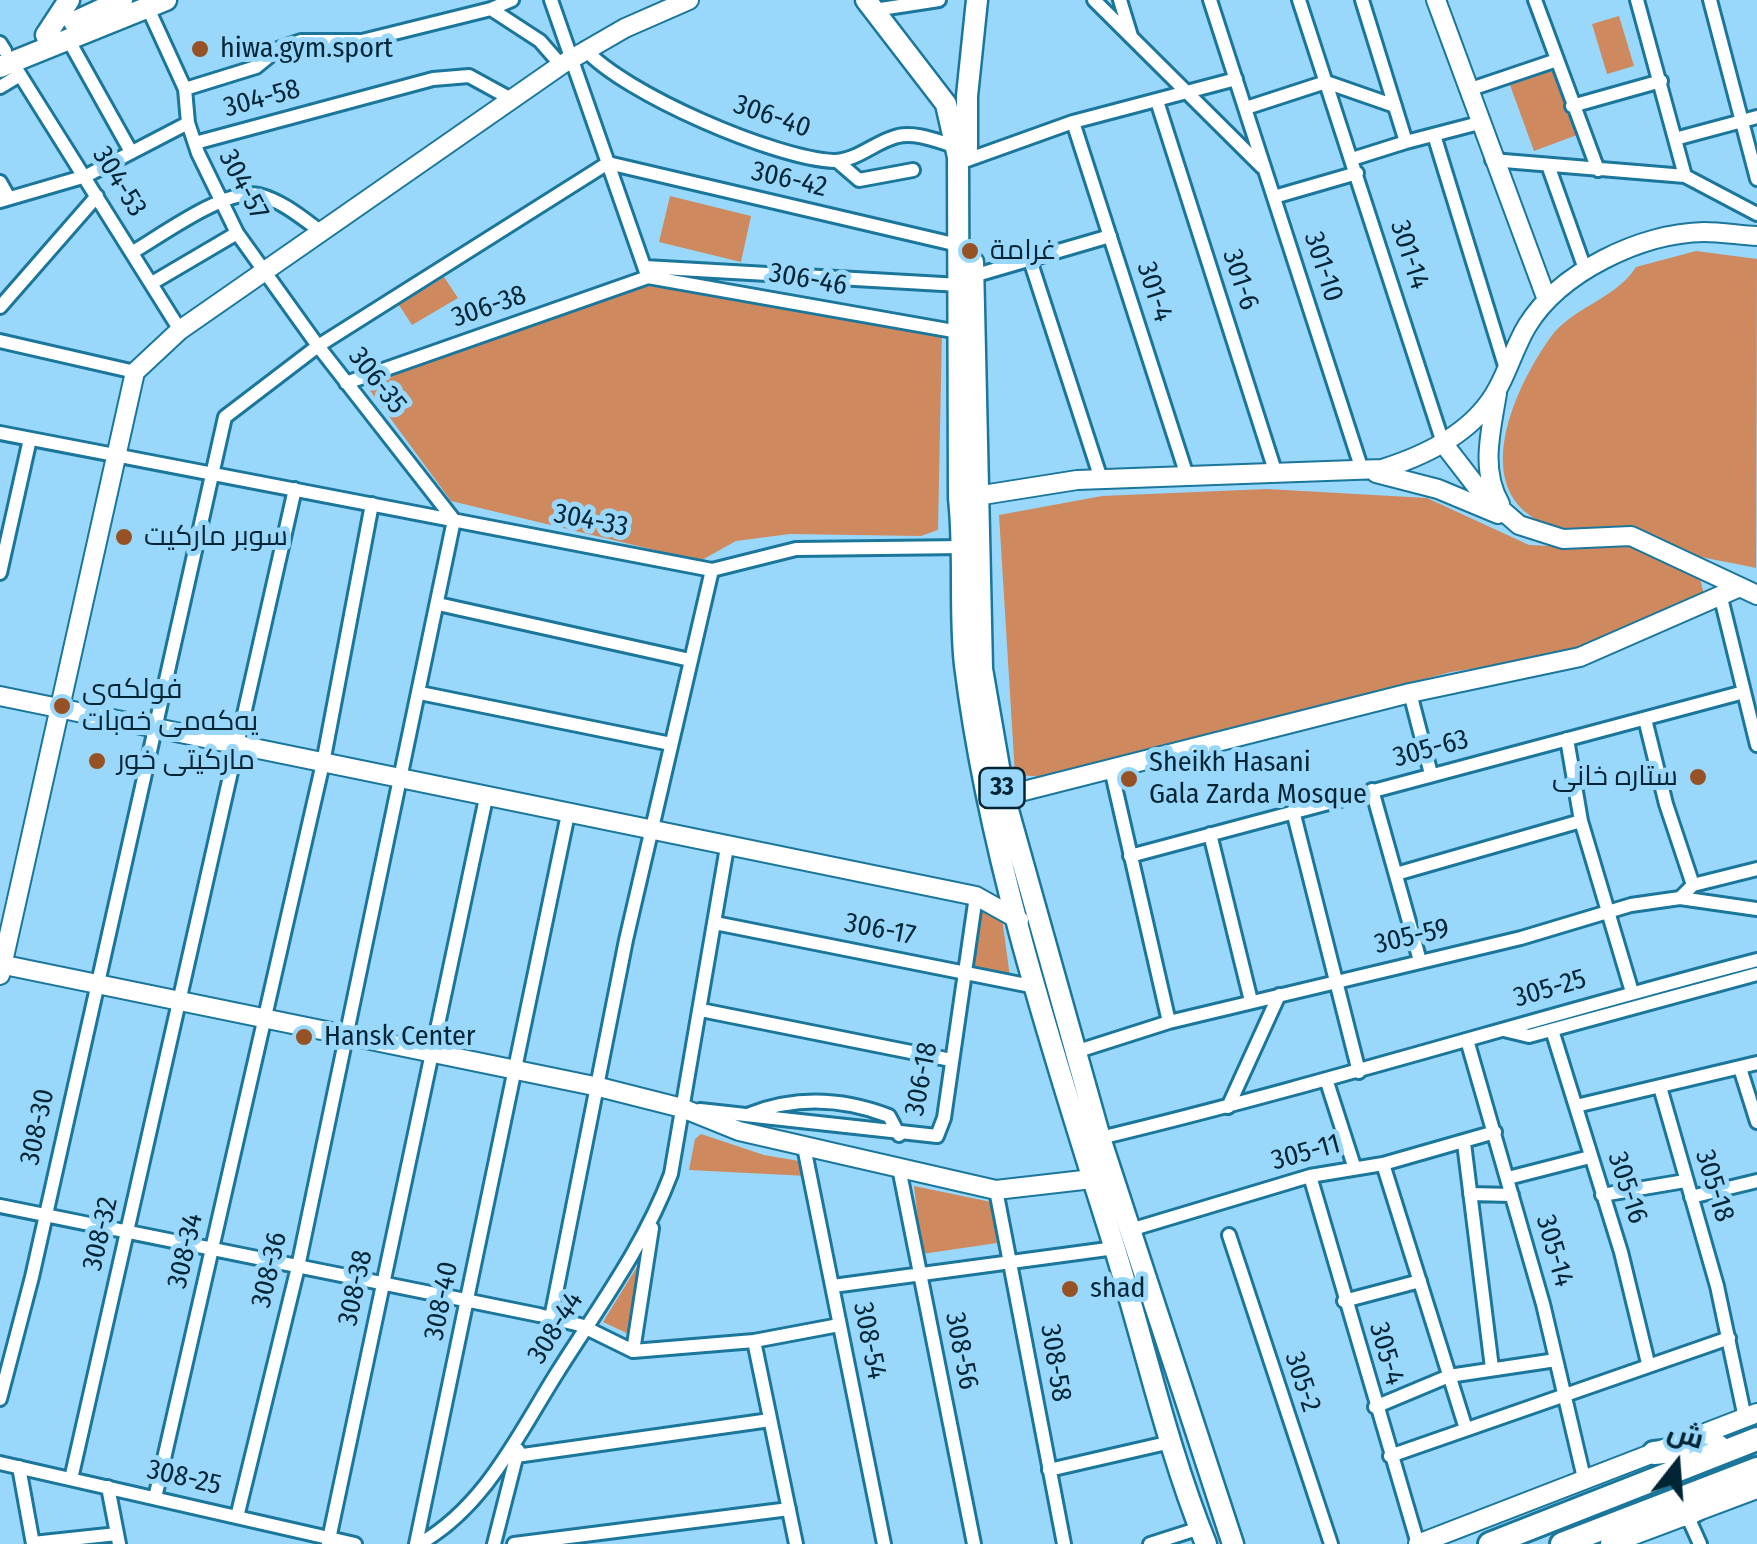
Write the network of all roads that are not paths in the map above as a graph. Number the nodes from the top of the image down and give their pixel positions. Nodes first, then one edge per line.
1 (69, 0) edge
2 (122, 0) edge
3 (512, 0) edge
4 (551, 0) edge
5 (689, 0) edge
6 (939, 0) edge
7 (977, 0) edge
8 (1094, 0) edge
9 (1120, 0) edge
10 (1210, 0) edge
11 (1299, 0) edge
12 (1362, 0) edge
13 (1436, 0) edge
14 (1535, 0) edge
15 (1637, 0) edge
16 (1710, 0) edge
17 (148, 2) edge
18 (870, 5) edge
19 (491, 8) junction
20 (46, 35) junction
21 (1132, 38) junction
22 (68, 39) junction
23 (572, 57) junction
24 (6, 59) edge
25 (1556, 60) junction
26 (969, 77) junction
27 (1236, 80) junction
28 (1660, 81) junction
29 (1326, 82) junction
30 (0, 88) edge
31 (185, 90) junction
32 (1468, 90) junction
33 (936, 91) junction
34 (1188, 94) junction
35 (511, 100) junction
36 (1157, 101) junction
37 (1395, 106) junction
38 (1572, 106) junction
39 (1246, 108) junction
40 (1757, 117) edge
41 (1741, 121) junction
42 (1073, 122) junction
43 (188, 123) junction
44 (1479, 123) junction
45 (1434, 136) junction
46 (1676, 139) junction
47 (1406, 142) junction
48 (196, 143) junction
49 (130, 150) junction
50 (963, 154) junction
51 (1492, 160) junction
52 (838, 161) junction
53 (608, 163) junction
54 (1548, 165) junction
55 (1354, 166) junction
56 (912, 170) dead end
57 (1598, 170) junction
58 (1266, 171) junction
59 (86, 176) junction
60 (1685, 176) junction
61 (1757, 179) edge
62 (0, 182) edge
63 (97, 196) junction
64 (1274, 196) junction
65 (4, 200) edge
66 (222, 202) junction
67 (964, 211) junction
68 (1757, 214) edge
69 (320, 230) junction
70 (238, 232) junction
71 (1110, 236) junction
72 (1757, 236) edge
73 (958, 245) junction
74 (133, 252) junction
75 (1030, 260) junction
76 (1585, 269) junction
77 (265, 270) junction
78 (647, 272) junction
79 (966, 280) junction
80 (152, 283) junction
81 (17, 286) junction
82 (0, 292) edge
83 (1547, 300) junction
84 (0, 307) edge
85 (180, 330) junction
86 (959, 332) junction
87 (0, 341) edge
88 (318, 346) junction
89 (1506, 369) junction
90 (136, 372) junction
91 (346, 383) junction
92 (1497, 391) junction
93 (0, 433) edge
94 (30, 439) junction
95 (1443, 443) junction
96 (118, 457) junction
97 (1362, 470) junction
98 (210, 474) junction
99 (1276, 474) junction
100 (1187, 476) junction
101 (1101, 479) junction
102 (295, 489) junction
103 (969, 498) junction
104 (372, 504) junction
105 (1508, 517) junction
106 (454, 520) junction
107 (4, 537) edge
108 (964, 547) junction
109 (712, 570) junction
110 (0, 573) edge
111 (1749, 591) edge
112 (1721, 598) junction
113 (438, 604) junction
114 (690, 660) junction
115 (420, 692) junction
116 (1744, 692) junction
117 (1410, 693) junction
118 (0, 696) edge
119 (62, 708) junction
120 (1646, 719) junction
121 (155, 728) junction
122 (1567, 739) junction
123 (671, 744) junction
124 (236, 745) junction
125 (1757, 745) edge
126 (323, 764) junction
127 (1111, 769) junction
128 (1431, 774) junction
129 (402, 779) junction
130 (1372, 790) junction
131 (1004, 796) junction
132 (486, 798) junction
133 (1293, 811) junction
134 (568, 814) junction
135 (1581, 822) junction
136 (652, 831) junction
137 (1210, 834) junction
138 (728, 846) junction
139 (1130, 856) junction
140 (1004, 858) junction
141 (1757, 870) edge
142 (1396, 874) junction
143 (1693, 886) junction
144 (976, 896) junction
145 (1680, 898) junction
146 (1757, 909) edge
147 (1610, 910) junction
148 (1019, 920) junction
149 (715, 924) junction
150 (1420, 960) junction
151 (1757, 960) edge
152 (1, 968) edge
153 (968, 972) junction
154 (1757, 974) edge
155 (1336, 980) junction
156 (96, 983) junction
157 (1044, 987) junction
158 (1632, 992) junction
159 (1279, 994) junction
160 (178, 999) junction
161 (1251, 1002) junction
162 (701, 1010) junction
163 (265, 1016) junction
164 (1169, 1022) junction
165 (1501, 1030) junction
166 (1552, 1030) junction
167 (348, 1033) junction
168 (1468, 1040) junction
169 (430, 1049) junction
170 (1075, 1052) junction
171 (951, 1060) junction
172 (1757, 1064) edge
173 (512, 1067) junction
174 (1740, 1068) junction
175 (1359, 1072) junction
176 (1328, 1082) junction
177 (599, 1087) junction
178 (1660, 1087) junction
179 (1576, 1106) junction
180 (682, 1108) junction
181 (1228, 1108) junction
182 (742, 1116) junction
183 (1757, 1122) edge
184 (1495, 1132) junction
185 (900, 1135) junction
186 (1100, 1138) junction
187 (1464, 1144) junction
188 (804, 1147) junction
189 (1590, 1158) junction
190 (1384, 1164) junction
191 (1354, 1166) junction
192 (899, 1168) junction
193 (1310, 1176) junction
194 (1508, 1178) junction
195 (1092, 1179) junction
196 (1685, 1180) junction
197 (1757, 1180) edge
198 (996, 1190) junction
199 (1470, 1194) junction
200 (1512, 1194) junction
201 (1602, 1195) junction
202 (1691, 1197) junction
203 (0, 1206) edge
204 (45, 1214) junction
205 (654, 1221) junction
206 (1130, 1230) junction
207 (127, 1232) junction
208 (1229, 1235) dead end
209 (1114, 1248) junction
210 (212, 1250) junction
211 (1011, 1262) junction
212 (298, 1266) junction
213 (920, 1276) junction
214 (1420, 1281) junction
215 (383, 1284) junction
216 (833, 1286) junction
217 (468, 1302) junction
218 (1344, 1302) junction
219 (551, 1318) junction
220 (839, 1325) junction
221 (586, 1328) junction
222 (1729, 1338) junction
223 (754, 1340) junction
224 (632, 1350) junction
225 (1556, 1360) junction
226 (1648, 1363) junction
227 (1492, 1368) junction
228 (1449, 1376) junction
229 (1564, 1395) junction
230 (0, 1399) edge
231 (1375, 1406) junction
232 (1751, 1416) edge
233 (770, 1420) junction
234 (529, 1423) junction
235 (1466, 1429) junction
236 (1751, 1441) edge
237 (1171, 1442) junction
238 (1654, 1453) junction
239 (516, 1456) junction
240 (1390, 1456) junction
241 (0, 1463) edge
242 (19, 1468) junction
243 (1048, 1470) junction
244 (1757, 1470) edge
245 (71, 1478) junction
246 (1584, 1478) junction
247 (108, 1487) junction
248 (1757, 1489) edge
249 (155, 1498) junction
250 (788, 1510) junction
251 (1687, 1515) junction
252 (237, 1516) junction
253 (654, 1537) edge
254 (1204, 1538) edge
255 (118, 1539) edge
256 (1233, 1539) edge
257 (327, 1540) edge
258 (33, 1544) edge
259 (356, 1544) edge
260 (417, 1544) edge
261 (494, 1544) edge
262 (514, 1544) edge
263 (796, 1544) edge
264 (884, 1544) edge
265 (974, 1544) edge
266 (1064, 1544) edge
267 (1150, 1544) edge
268 (1331, 1544) edge
269 (1418, 1544) edge
270 (1490, 1544) edge
271 (1562, 1544) edge
272 (1610, 1544) edge
273 (1700, 1544) edge

1 - 20 main road
2 - 20 main road
3 - 19 street
4 - 23 street
5 - 23 street
6 - 18 street
7 - 26 main road, 33
8 - 21 street
9 - 21 street
10 - 27 street, 301-10
11 - 29 street, 301-14
12 - 37 street
13 - 32 street
14 - 25 street
15 - 28 street
16 - 41 street
17 - 22 main road
17 - 31 street, 304-57
18 - 33 main road
19 - 23 street, 306-40
19 - 31 street
20 - 24 main road
21 - 34 street
22 - 24 main road
22 - 49 street
23 - 35 street
23 - 52 street, 306-40
23 - 53 street
24 - 30 street
24 - 59 street, 304-53
25 - 32 street
25 - 38 street
26 - 33 main road
26 - 50 main road, 33
27 - 34 street
27 - 39 street, 301-10
28 - 38 street
28 - 46 street
29 - 37 street
29 - 39 street
29 - 55 street, 301-14
31 - 43 street, 304-57
32 - 44 street
33 - 50 main road
34 - 36 street
34 - 58 street
35 - 48 street, 304-58
35 - 69 street
36 - 42 street
36 - 99 street, 301-6
37 - 47 street
38 - 57 street
39 - 58 street, 301-10
40 - 41 street
41 - 46 street
41 - 61 street
42 - 50 street
42 - 71 street, 301-4
43 - 48 street, 304-57
43 - 49 street
44 - 45 street
44 - 51 street
45 - 47 street
45 - 89 street
46 - 60 street
47 - 55 street
48 - 66 street, 304-57
49 - 59 street
50 - 52 street, 306-40
50 - 67 main road, 33
51 - 54 street
51 - 83 street
52 - 56 street
53 - 73 street, 306-42
53 - 78 street
53 - 88 street, 308-30
54 - 57 street
54 - 76 street
55 - 64 street
55 - 95 street, 301-14
57 - 60 street
58 - 64 street, 301-10
59 - 63 street, 304-53
59 - 65 street
60 - 68 street
62 - 65 street
63 - 74 street, 304-53
63 - 81 street
64 - 97 street, 301-10
66 - 69 street
66 - 70 street, 304-57
66 - 74 street
67 - 73 main road, 33
67 - 79 main road, 33
69 - 77 street
70 - 77 street, 304-57
70 - 80 street
71 - 75 street
71 - 100 street, 301-4
72 - 76 street
73 - 79 main road, 33
74 - 80 street, 304-53
75 - 79 street
75 - 101 street
76 - 83 street
77 - 85 street
77 - 88 street, 306-35
78 - 79 street
78 - 86 street, 306-46
78 - 91 street, 306-38
79 - 86 main road, 33
79 - 103 main road, 33
80 - 85 street, 304-53
81 - 82 street
81 - 84 street
83 - 89 street
85 - 90 street
86 - 103 main road, 33
87 - 90 street
88 - 91 street, 306-35
88 - 98 street, 308-30
89 - 92 street
90 - 96 street
91 - 106 street, 306-35
92 - 95 street
92 - 105 street
93 - 94 street, 304-33
94 - 96 street, 304-33
94 - 107 street
95 - 97 street
95 - 105 street
96 - 98 street, 304-33
96 - 119 street
97 - 99 street
97 - 105 street
98 - 102 street, 304-33
98 - 121 street, 308-30
99 - 100 street
100 - 101 street
101 - 103 street
102 - 104 street, 304-33
102 - 124 street, 308-32
103 - 108 main road, 33
103 - 131 main road, 33
104 - 106 street, 304-33
104 - 126 street, 308-34
105 - 111 street
106 - 109 street, 304-33
106 - 113 street, 308-36
107 - 110 street
108 - 109 street, 304-33
108 - 140 main road, 33
109 - 114 street
111 - 112 street
112 - 116 street
112 - 117 street
113 - 114 street
113 - 115 street, 308-36
114 - 123 street
115 - 123 street
115 - 129 street, 308-36
116 - 120 street, 305-63
116 - 125 street
117 - 127 street
117 - 128 street
118 - 119 street
119 - 121 street
119 - 152 street
120 - 122 street, 305-63
120 - 143 street
121 - 124 street
121 - 156 street, 308-30
122 - 128 street, 305-63
122 - 135 street
123 - 136 street
124 - 126 street
124 - 160 street, 308-32
126 - 129 street
126 - 163 street, 308-34
127 - 131 street
127 - 139 street
128 - 130 street, 305-63
129 - 132 street
129 - 167 street, 308-36
130 - 133 street, 305-63
130 - 142 street
131 - 157 main road, 33
132 - 134 street
132 - 169 street, 308-38
133 - 137 street, 305-63
133 - 155 street
134 - 136 street
134 - 173 street, 308-40
135 - 142 street
135 - 147 street
136 - 138 street
136 - 177 street
137 - 139 street, 305-63
137 - 161 street
138 - 144 street
138 - 149 street, 308-44
139 - 164 street
140 - 144 street
140 - 148 main road, 33
141 - 143 street
142 - 150 street
143 - 145 street
144 - 148 street
144 - 153 street, 306-18
145 - 146 street, 305-59
145 - 147 street, 305-59
147 - 150 street, 305-59
147 - 158 street
148 - 157 main road, 33
149 - 153 street, 306-17
149 - 162 street, 308-44
150 - 155 street, 305-59
151 - 158 street, 305-25
152 - 156 street
153 - 157 street, 306-17
153 - 171 street, 306-18
154 - 166 street
155 - 159 street, 305-59
155 - 175 street
156 - 160 street
156 - 204 street, 308-30
157 - 170 main road, 33
157 - 195 main road, 33
158 - 165 street, 305-25
159 - 161 street, 305-59
159 - 181 street
160 - 163 street
160 - 207 street, 308-32
161 - 164 street, 305-59
162 - 171 street
162 - 180 street, 308-44
163 - 167 street
163 - 210 street, 308-34
164 - 170 street, 305-59
165 - 166 street
165 - 168 street, 305-25
166 - 179 street, 305-16
167 - 169 street
167 - 212 street, 308-36
168 - 175 street, 305-25
168 - 184 street, 305-14
169 - 173 street
169 - 215 street, 308-38
170 - 186 main road, 33
171 - 185 street, 306-18
172 - 174 street
173 - 177 street
173 - 217 street, 308-40
174 - 178 street
174 - 183 street
175 - 176 street, 305-25
176 - 181 street, 305-25
176 - 191 street
177 - 180 street
177 - 219 street
178 - 179 street
178 - 196 street, 305-18
179 - 189 street, 305-16
180 - 182 street, 306-18
180 - 188 street
180 - 205 street, 308-44
181 - 186 street, 305-25
182 - 185 street, 306-18
182 - 185 street
184 - 187 street, 305-11
184 - 194 street, 305-14
186 - 206 main road, 33
187 - 190 street, 305-11
187 - 199 street
188 - 192 street
188 - 216 street, 308-54
189 - 194 street
189 - 201 street, 305-16
190 - 191 street, 305-11
190 - 214 street
191 - 193 street, 305-11
192 - 198 street
192 - 213 street, 308-56
193 - 206 street, 305-11
193 - 218 street, 305-4
194 - 200 street, 305-14
195 - 198 street
195 - 209 main road, 33
196 - 201 street
196 - 202 street, 305-18
197 - 202 street
198 - 211 street, 308-58
199 - 200 street
199 - 227 street
200 - 225 street, 305-14
201 - 226 street, 305-16
202 - 222 street, 305-18
203 - 204 street
204 - 207 street
204 - 230 street, 308-30
205 - 221 street, 308-44
205 - 224 street
206 - 256 main road, 33
207 - 210 street
207 - 245 street, 308-32
208 - 268 street, 305-2
209 - 211 street
209 - 237 main road, 33
210 - 212 street
210 - 249 street, 308-34
211 - 213 street
211 - 243 street, 308-58
212 - 215 street
212 - 252 street, 308-36
213 - 216 street
213 - 265 street, 308-56
214 - 218 street
214 - 228 street
215 - 217 street
215 - 257 street, 308-38
216 - 220 street, 308-54
217 - 219 street
217 - 260 street, 308-40
218 - 231 street, 305-4
219 - 221 street
220 - 223 street
220 - 264 street, 308-54
221 - 224 street
221 - 234 street, 308-44
222 - 226 street
222 - 232 street, 305-18
223 - 224 street
223 - 233 street
225 - 227 street
225 - 229 street, 305-14
226 - 229 street
227 - 228 street
228 - 231 street
228 - 235 street
229 - 235 street
229 - 246 street, 305-14
231 - 240 street, 305-4
232 - 238 street
233 - 239 street
233 - 250 street
234 - 239 street
234 - 260 street, 308-44
235 - 240 street
236 - 238 highway
236 - 270 highway
237 - 243 street
237 - 254 main road, 33
238 - 246 street
239 - 261 street
240 - 269 street, 305-4
241 - 242 street, 308-25
242 - 245 street, 308-25
242 - 258 street
243 - 266 street, 308-58
244 - 251 highway
244 - 271 highway
245 - 247 street, 308-25
246 - 269 street
247 - 249 street, 308-25
247 - 255 street
248 - 251 street
249 - 252 street, 308-25
250 - 253 street
250 - 263 street
251 - 272 street
251 - 273 street
252 - 257 street, 308-25
253 - 262 street
254 - 267 street
255 - 258 street
257 - 259 street, 308-25

